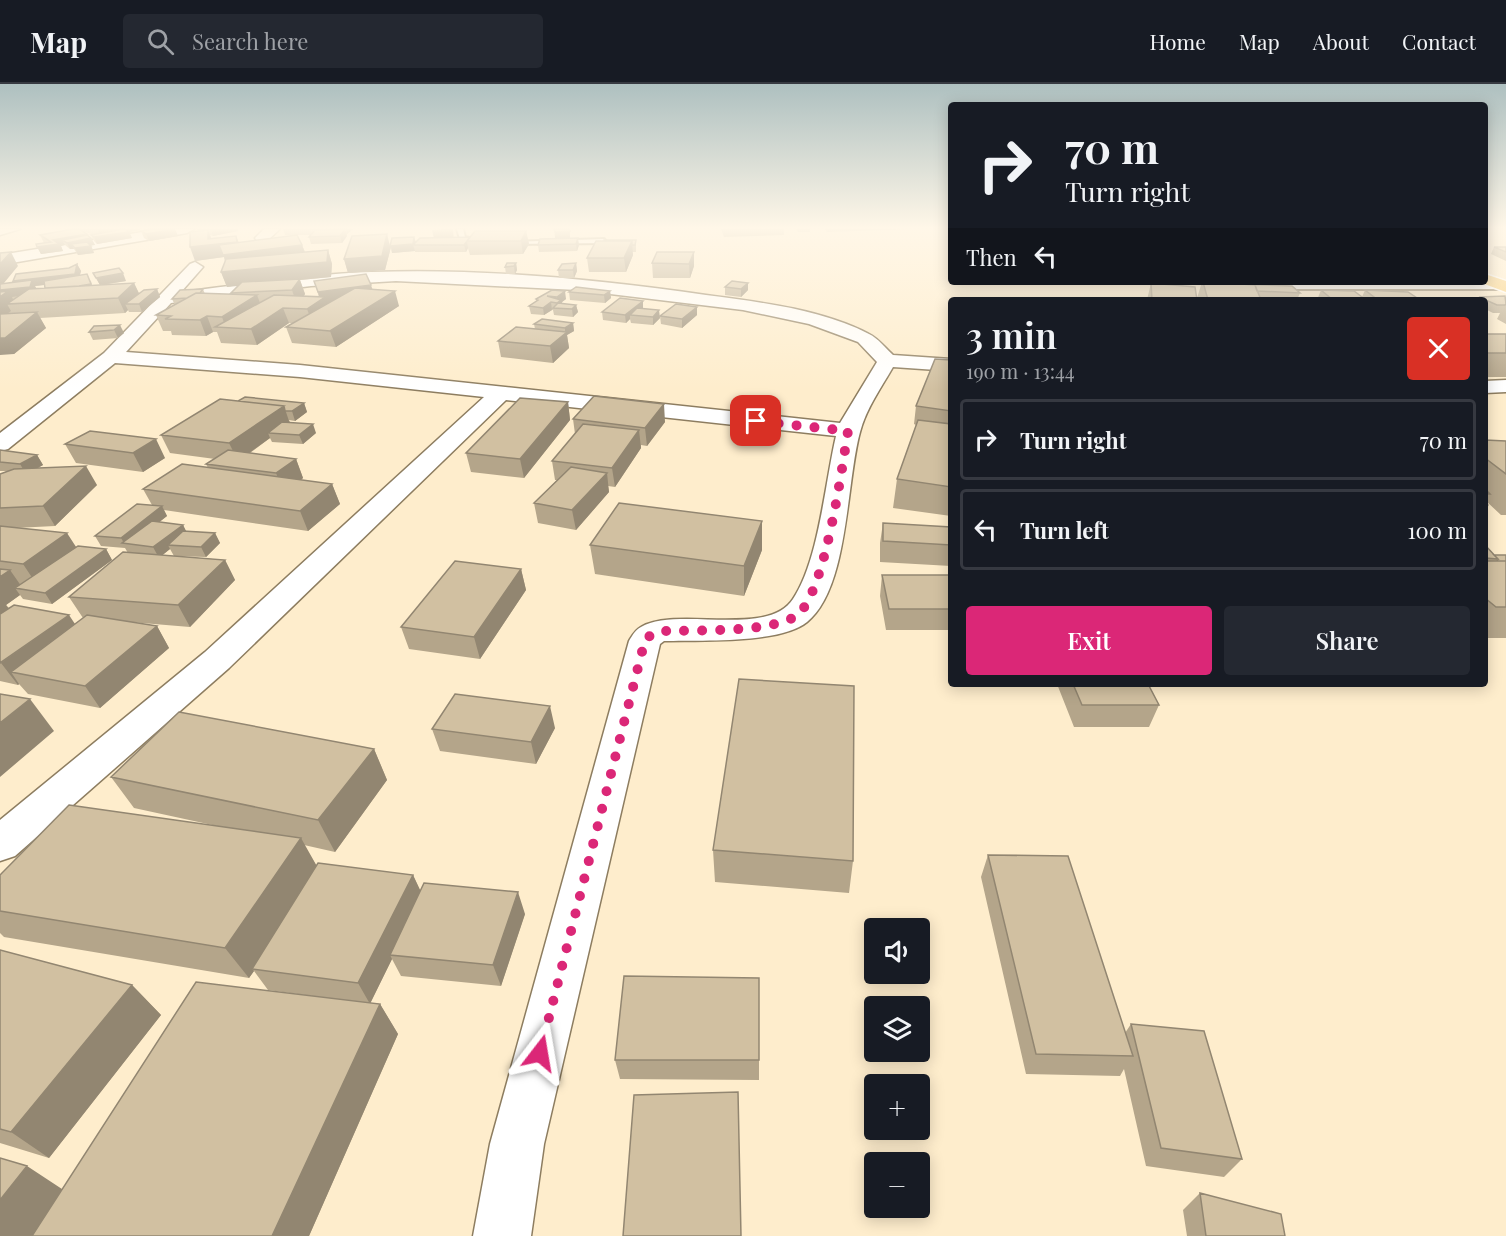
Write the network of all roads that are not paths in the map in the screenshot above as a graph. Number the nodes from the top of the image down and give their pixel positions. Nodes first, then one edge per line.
1 (182, 283) edge
2 (323, 283) edge
3 (548, 283) edge
4 (1358, 285) edge
5 (1259, 287) edge
6 (169, 298) junction
7 (111, 357) junction
8 (887, 361) junction
9 (948, 364) edge
10 (1506, 386) edge
11 (1488, 387) edge
12 (501, 393) junction
13 (848, 431) junction
14 (0, 444) edge
15 (0, 844) edge
16 (502, 1236) edge

1 - 6 street
2 - 6 street
3 - 8 street
4 - 5 lane
6 - 7 street
7 - 12 street
7 - 14 street
8 - 9 street
8 - 13 street
10 - 11 street
12 - 13 street
12 - 15 street
13 - 16 street

